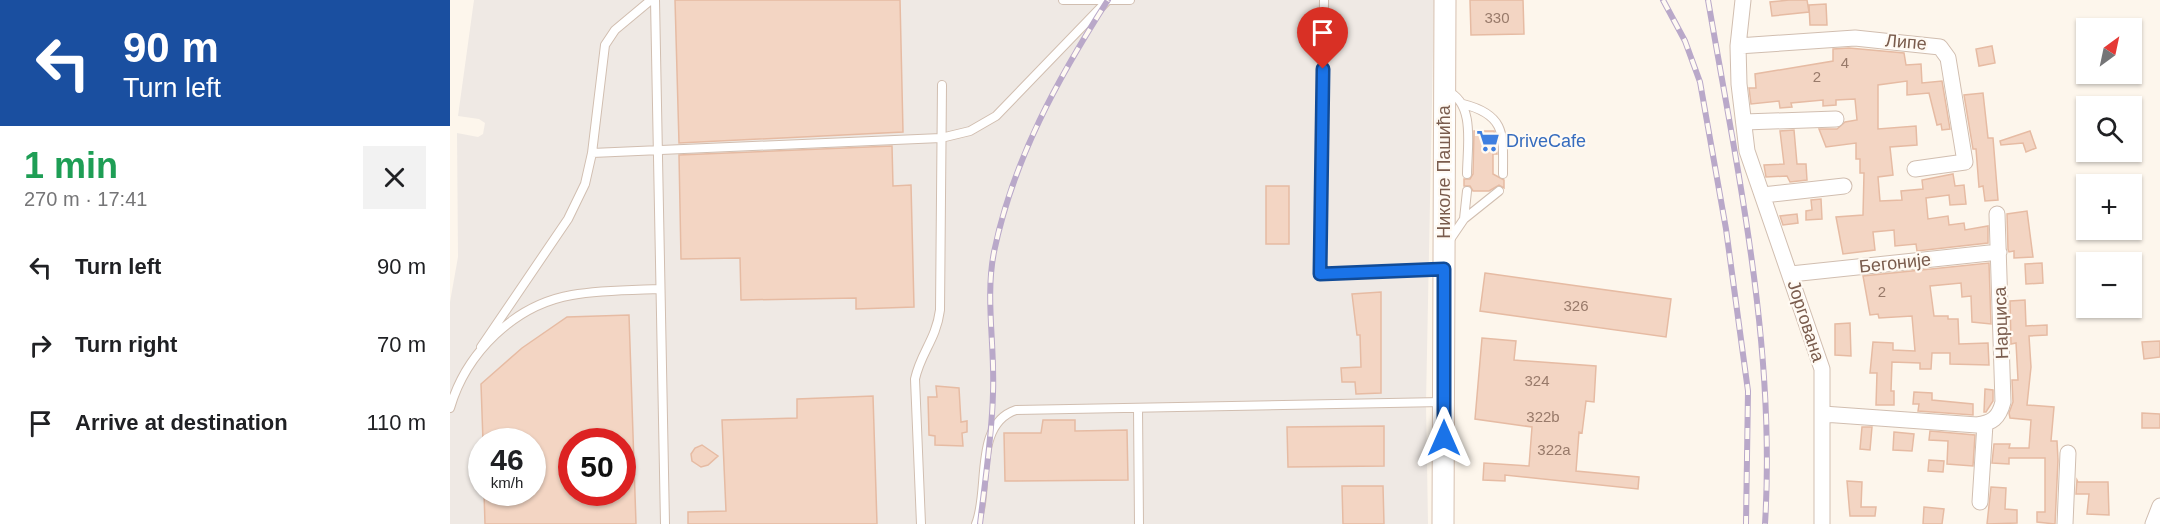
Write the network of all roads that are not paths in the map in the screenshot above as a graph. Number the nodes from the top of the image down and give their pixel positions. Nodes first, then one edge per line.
1 (653, 0) edge
2 (1063, 0) edge
3 (1130, 0) edge
4 (1324, 0) edge
5 (1445, 0) edge
6 (1743, 0) edge
7 (1107, 1) edge
8 (1738, 46) junction
9 (942, 85) dead end
10 (1445, 91) junction
11 (1463, 104) junction
12 (1836, 119) dead end
13 (1744, 122) junction
14 (941, 138) junction
15 (659, 150) junction
16 (592, 153) junction
17 (1915, 169) dead end
18 (1467, 174) dead end
19 (1503, 174) dead end
20 (1844, 186) dead end
21 (1467, 191) dead end
22 (1499, 191) dead end
23 (1763, 195) junction
24 (1997, 214) dead end
25 (1464, 219) junction
26 (1444, 247) junction
27 (2000, 252) junction
28 (1444, 269) junction
29 (1791, 274) junction
30 (659, 290) junction
31 (481, 348) junction
32 (1444, 402) junction
33 (450, 408) edge
34 (1138, 408) junction
35 (1823, 414) junction
36 (1985, 424) junction
37 (2068, 453) dead end
38 (1980, 502) dead end
39 (2160, 506) edge
40 (665, 524) edge
41 (921, 524) edge
42 (976, 524) edge
43 (1139, 524) edge
44 (1443, 524) edge
45 (1822, 524) edge
46 (2065, 524) edge
47 (2153, 524) edge

1 - 15 lane
1 - 16 lane
2 - 7 lane
3 - 7 lane
4 - 28 lane
5 - 10 main road, Николе Пашића
6 - 8 street, Јоргована
7 - 14 lane
8 - 13 street, Јоргована
8 - 17 street, Липе
9 - 14 lane
10 - 11 lane
10 - 26 main road, Николе Пашића
11 - 18 lane
11 - 19 lane
12 - 13 street
13 - 23 street, Јоргована
14 - 15 lane
14 - 41 lane
15 - 16 lane
15 - 30 lane
16 - 31 lane
20 - 23 street
21 - 25 lane
22 - 25 lane
23 - 29 street, Јоргована
24 - 27 street, Нарциса
25 - 26 lane
26 - 28 main road, Николе Пашића
27 - 29 street, Бегоније
27 - 36 street, Нарциса
28 - 32 main road, Николе Пашића
29 - 35 street, Јоргована
30 - 31 lane
30 - 40 lane
31 - 33 lane
32 - 34 lane
32 - 44 main road, Николе Пашића
34 - 42 lane
34 - 43 lane
35 - 36 street
35 - 45 street, Јоргована
36 - 38 street
37 - 46 street
39 - 47 street

